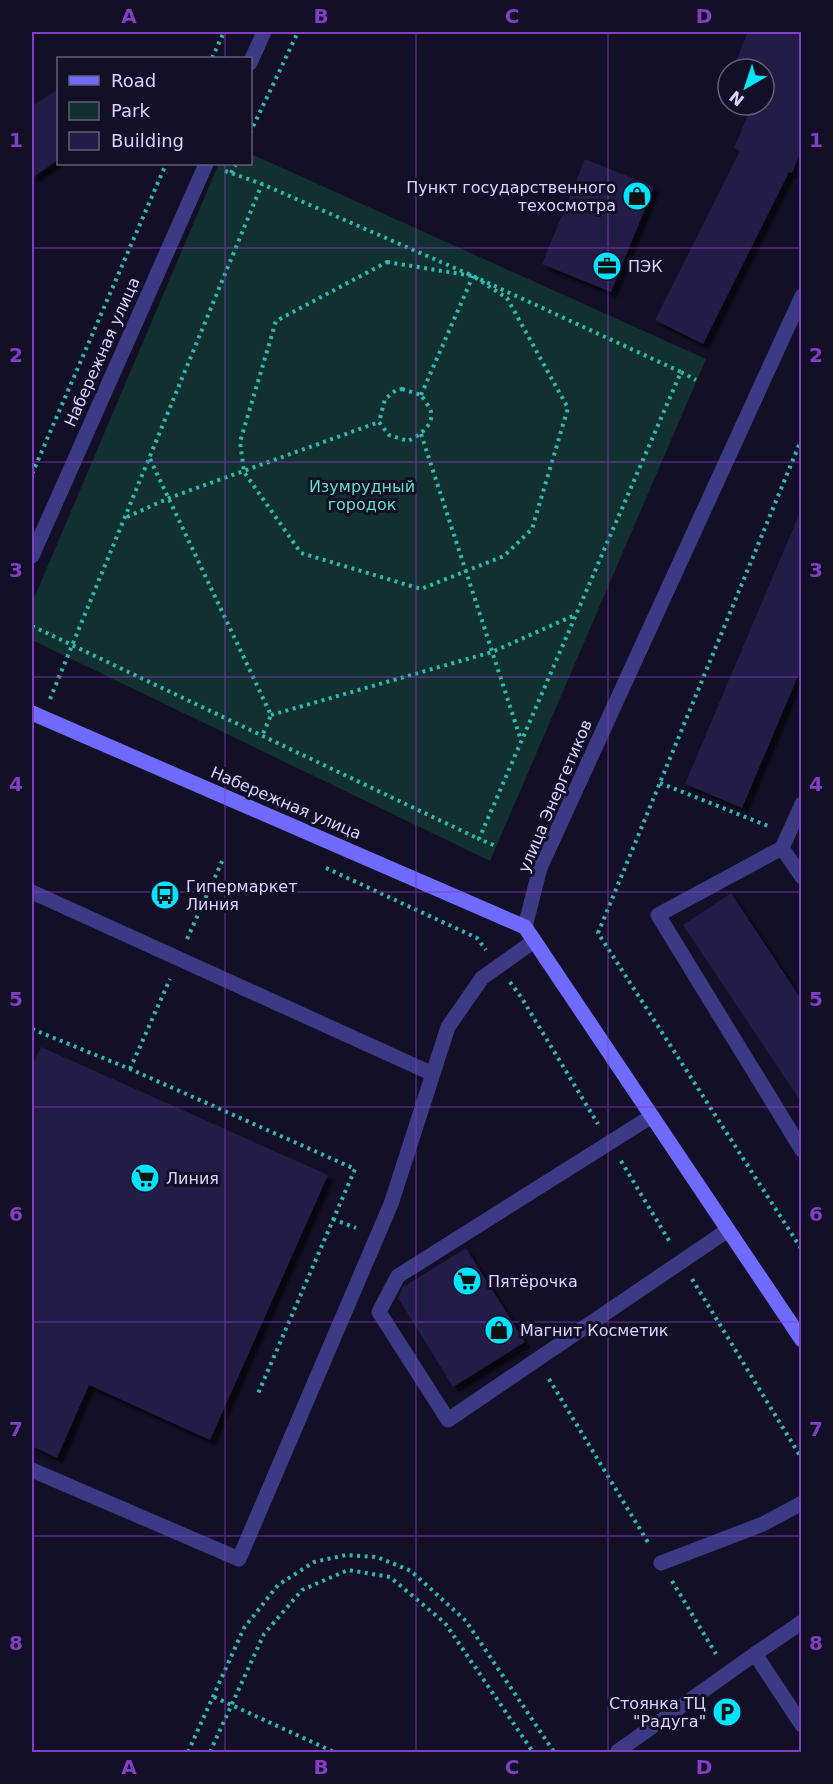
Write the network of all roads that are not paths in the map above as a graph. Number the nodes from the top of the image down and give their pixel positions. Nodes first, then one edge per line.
1 (264, 32) edge
2 (252, 59) edge
3 (211, 166) edge
4 (801, 296) edge
5 (32, 556) edge
6 (37, 715) edge
7 (801, 804) edge
8 (785, 841) junction
9 (801, 877) edge
10 (32, 892) edge
11 (525, 927) junction
12 (534, 941) junction
13 (433, 1074) junction
14 (651, 1116) junction
15 (801, 1150) edge
16 (728, 1230) junction
17 (801, 1340) edge
18 (32, 1470) edge
19 (801, 1503) edge
20 (661, 1563) road end
21 (801, 1622) edge
22 (755, 1654) junction
23 (801, 1725) edge
24 (619, 1752) edge

1 - 2 street
3 - 5 street, Набережная улица
4 - 11 street, улица Энергетиков
6 - 11 main road, Набережная улица
7 - 8 street
8 - 9 street
8 - 15 street
10 - 13 street
11 - 12 main road
12 - 13 street
12 - 14 main road
13 - 18 street
14 - 16 main road
14 - 16 street
16 - 17 main road
19 - 20 street
21 - 22 street
22 - 23 street
22 - 24 street

